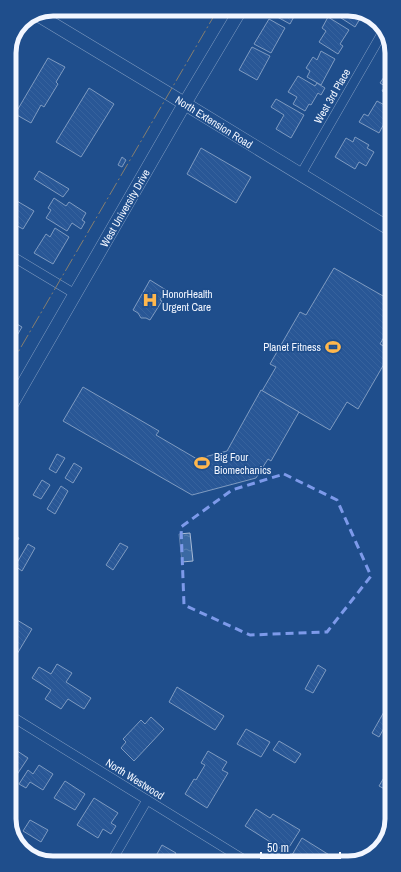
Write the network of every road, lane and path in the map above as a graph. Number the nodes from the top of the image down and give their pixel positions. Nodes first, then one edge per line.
1 (236, 16) edge
2 (43, 18) edge
3 (381, 36) edge
4 (185, 104) junction
5 (301, 174) junction
6 (385, 226) edge
7 (16, 259) edge
8 (75, 294) junction
9 (16, 397) edge
10 (16, 719) edge
11 (147, 800) junction
12 (114, 856) edge
13 (238, 856) edge

1 - 4 main road, West University Drive
2 - 4 main road, North Extension Road
3 - 5 street, West 3rd Place
4 - 5 main road, North Extension Road
4 - 8 main road, West University Drive
5 - 6 main road, North Extension Road
7 - 8 street
8 - 9 main road, West University Drive
10 - 11 street, North Westwood
11 - 12 street
11 - 13 street, North Westwood

